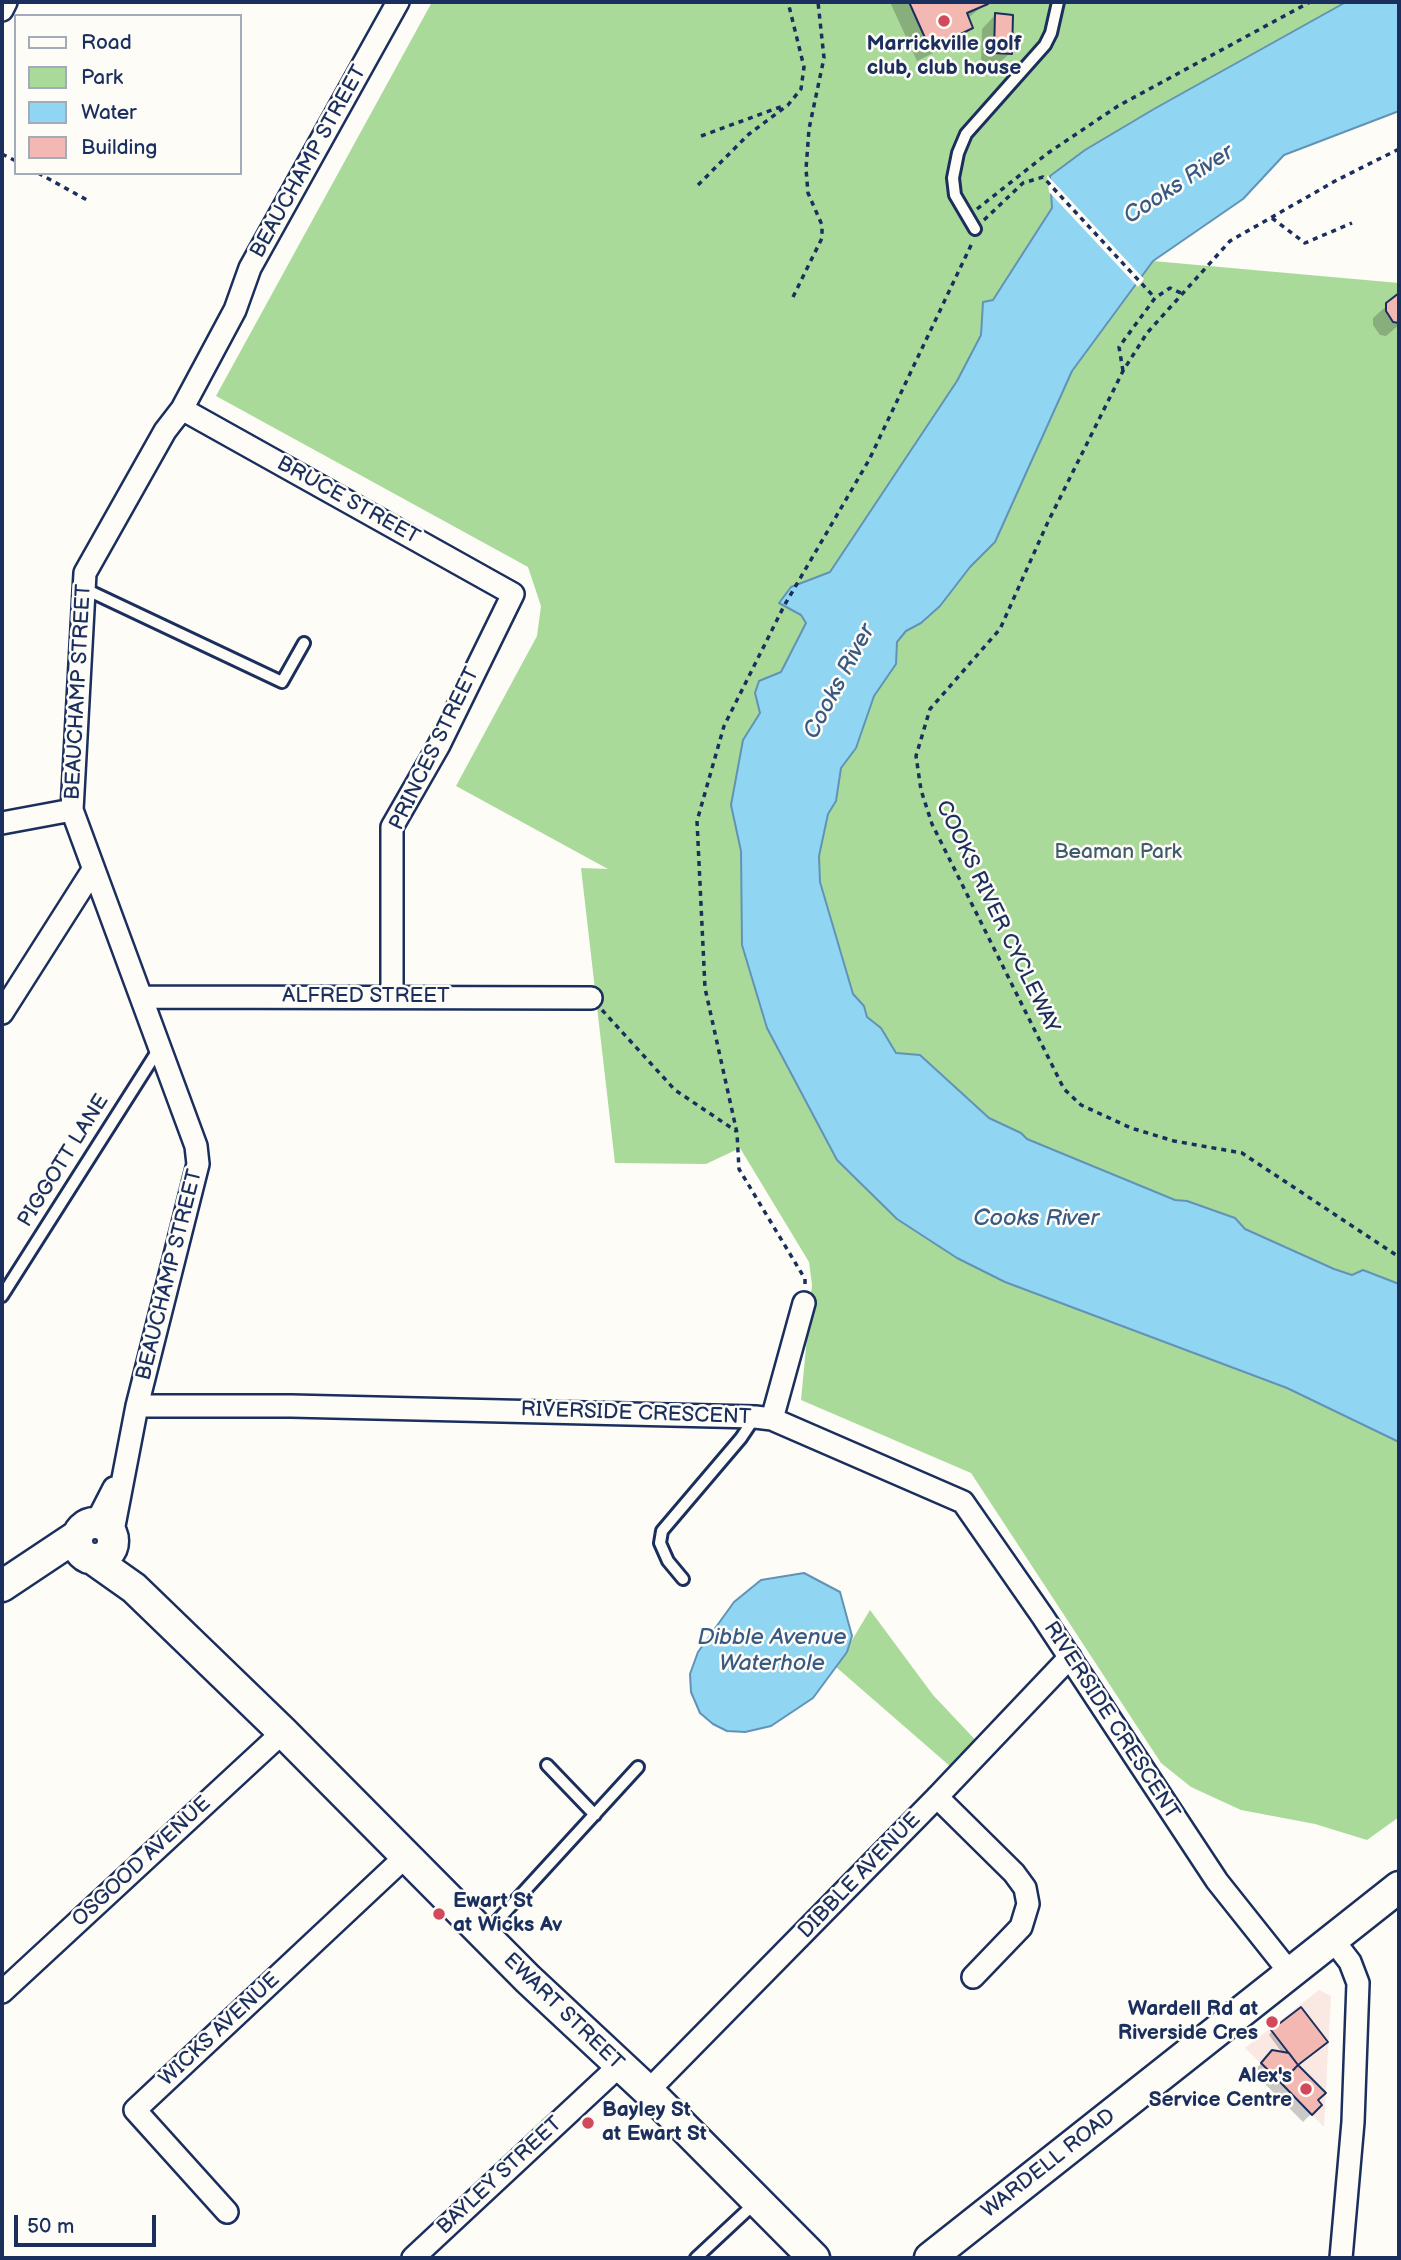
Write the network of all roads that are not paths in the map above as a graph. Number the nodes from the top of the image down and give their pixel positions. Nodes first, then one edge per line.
1 (6, 2) edge
2 (398, 2) edge
3 (1058, 2) edge
4 (2, 10) edge
5 (975, 229) road end
6 (182, 409) junction
7 (83, 588) junction
8 (513, 594) joint
9 (304, 643) dead end
10 (72, 810) junction
11 (2, 822) edge
12 (93, 870) junction
13 (141, 997) junction
14 (392, 997) junction
15 (591, 998) road end
16 (2, 1013) edge
17 (160, 1047) junction
18 (2, 1296) edge
19 (804, 1303) road end
20 (137, 1406) junction
21 (764, 1418) junction
22 (95, 1543) junction
23 (683, 1579) dead end
24 (2, 1586) edge
25 (1070, 1657) junction
26 (283, 1732) junction
27 (547, 1765) dead end
28 (638, 1767) dead end
29 (937, 1797) junction
30 (596, 1815) junction
31 (405, 1857) junction
32 (1399, 1887) edge
33 (484, 1935) junction
34 (1333, 1940) junction
35 (1290, 1974) junction
36 (973, 1977) dead end
37 (2, 1992) edge
38 (619, 2066) junction
39 (648, 2091) junction
40 (757, 2201) junction
41 (227, 2212) dead end
42 (1348, 2255) edge
43 (413, 2258) edge
44 (696, 2258) edge
45 (814, 2258) edge
46 (930, 2258) edge

1 - 4 street
2 - 6 street, BEAUCHAMP STREET
3 - 5 lane
6 - 7 street, BEAUCHAMP STREET
6 - 8 street, BRUCE STREET
7 - 9 lane
7 - 10 street, BEAUCHAMP STREET
8 - 14 street, PRINCES STREET
10 - 11 street
10 - 12 street, BEAUCHAMP STREET
12 - 13 street, BEAUCHAMP STREET
12 - 16 street
13 - 14 street, ALFRED STREET
13 - 17 street, BEAUCHAMP STREET
14 - 15 street, ALFRED STREET
17 - 18 lane, PIGGOTT LANE
17 - 20 street, BEAUCHAMP STREET
19 - 21 street
20 - 21 street, RIVERSIDE CRESCENT
20 - 22 street, BEAUCHAMP STREET
21 - 23 lane
21 - 25 street, RIVERSIDE CRESCENT
22 - 24 street, BEAUCHAMP STREET
22 - 26 street, EWART STREET
25 - 29 street, DIBBLE AVENUE
25 - 35 street, RIVERSIDE CRESCENT
26 - 31 street, EWART STREET
26 - 37 street, OSGOOD AVENUE
27 - 30 lane
28 - 30 lane
29 - 36 street
29 - 39 street, DIBBLE AVENUE
30 - 33 lane
31 - 33 street, EWART STREET
31 - 41 street, WICKS AVENUE
32 - 34 street, WARDELL ROAD
33 - 38 street, EWART STREET
34 - 35 street, WARDELL ROAD
34 - 42 street
35 - 46 street, WARDELL ROAD
38 - 39 street, EWART STREET
38 - 43 street, BAYLEY STREET
39 - 40 street, EWART STREET
40 - 44 lane
40 - 45 street, EWART STREET

